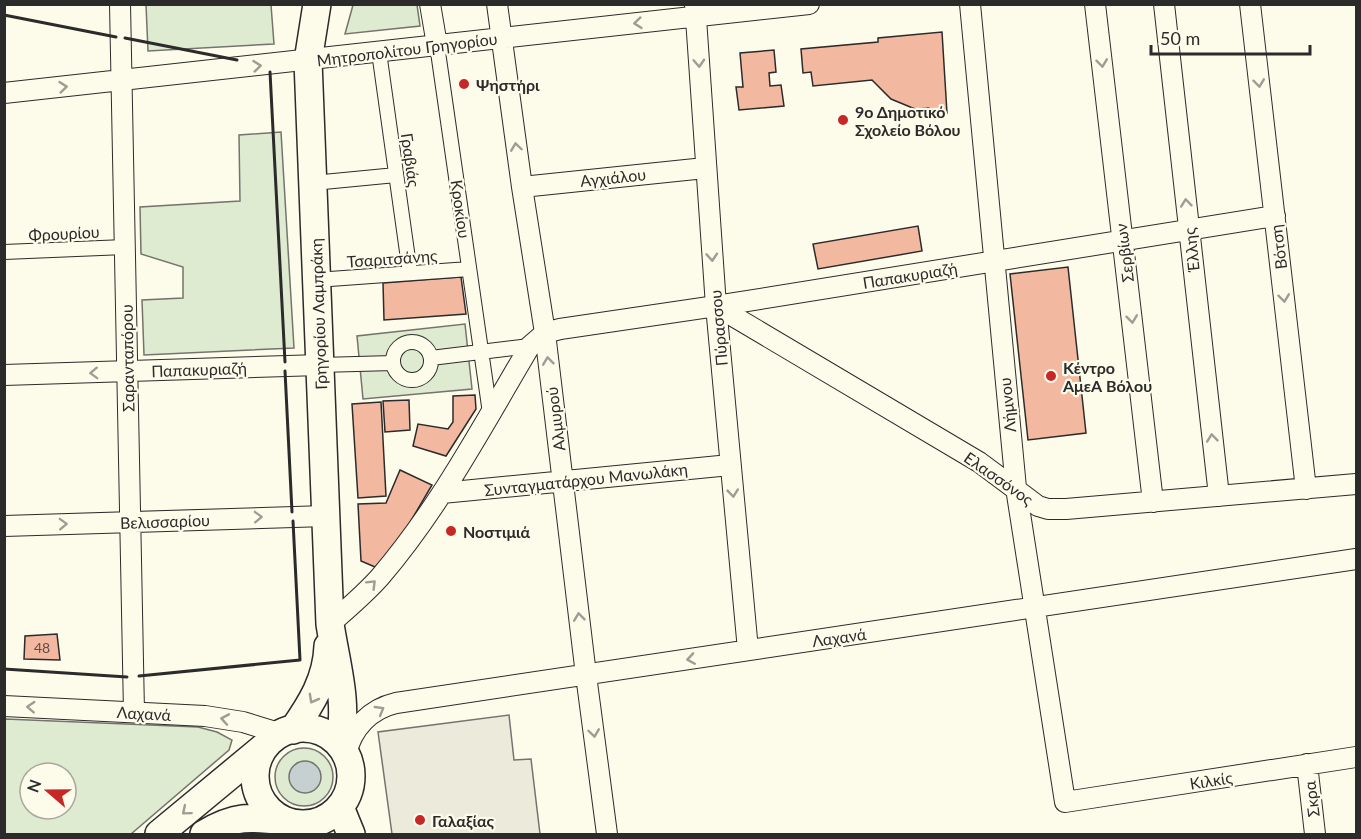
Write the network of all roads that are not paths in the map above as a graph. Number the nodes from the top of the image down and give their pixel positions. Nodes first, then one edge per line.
1 (120, 4) edge
2 (317, 4) edge
3 (430, 4) edge
4 (497, 4) edge
5 (809, 4) edge
6 (970, 4) edge
7 (1095, 4) edge
8 (1164, 4) edge
9 (1250, 4) edge
10 (694, 10) edge
11 (501, 38) junction
12 (436, 45) junction
13 (379, 52) junction
14 (308, 61) junction
15 (122, 80) junction
16 (4, 93) edge
17 (705, 168) junction
18 (396, 175) junction
19 (313, 183) junction
20 (522, 187) junction
21 (1275, 216) junction
22 (1189, 230) junction
23 (1123, 241) junction
24 (125, 247) junction
25 (4, 252) edge
26 (993, 261) junction
27 (470, 269) junction
28 (410, 273) junction
29 (316, 280) junction
30 (716, 306) junction
31 (545, 333) junction
32 (530, 346) junction
33 (482, 350) junction
34 (431, 358) junction
35 (393, 363) junction
36 (320, 365) junction
37 (128, 372) junction
38 (4, 375) edge
39 (490, 412) junction
40 (730, 465) junction
41 (563, 481) junction
42 (1356, 484) edge
43 (1016, 488) junction
44 (1306, 489) junction
45 (442, 493) junction
46 (1219, 496) junction
47 (1154, 502) junction
48 (326, 516) junction
49 (130, 522) junction
50 (4, 526) edge
51 (1356, 559) edge
52 (1034, 609) junction
53 (330, 624) junction
54 (748, 650) junction
55 (586, 675) junction
56 (4, 706) edge
57 (134, 712) junction
58 (280, 736) junction
59 (343, 749) junction
60 (1356, 757) edge
61 (1306, 765) junction
62 (1065, 802) joint
63 (340, 807) junction
64 (288, 821) junction
65 (159, 834) edge
66 (204, 834) edge
67 (351, 834) edge
68 (608, 834) edge
69 (1315, 834) edge

1 - 15 street, Σαρανταπόρου
2 - 14 main road, Γρηγορίου Λαμπράκη
3 - 12 street, Κροκίου
4 - 11 street, Αλμυρού
5 - 10 street, Μητροπολίτου Γρηγορίου
6 - 26 street, Λήμνου
7 -> 23 street, Σερβίων
22 -> 8 street, Έλλης
9 -> 21 street, Βότση
10 -> 11 street, Μητροπολίτου Γρηγορίου
10 -> 17 street, Πύρασσου
11 - 12 street, Μητροπολίτου Γρηγορίου
20 -> 11 street, Αλμυρού
12 - 13 street, Μητροπολίτου Γρηγορίου
12 - 27 street, Κροκίου
13 - 14 street, Μητροπολίτου Γρηγορίου
13 - 18 street, Γραβιάς
15 -> 14 street, Μητροπολίτου Γρηγορίου
14 - 19 main road, Γρηγορίου Λαμπράκη
16 -> 15 street, Μητροπολίτου Γρηγορίου
15 - 24 street, Σαρανταπόρου
17 - 20 street, Αγχιάλου
17 -> 30 street, Πύρασσου
18 - 19 street
18 - 28 street, Γραβιάς
19 - 29 main road, Γρηγορίου Λαμπράκη
20 - 31 street, Αλμυρού
21 - 22 street, Παπακυριαζή
21 -> 44 street, Βότση
22 - 23 street, Παπακυριαζή
46 -> 22 street, Έλλης
23 - 26 street, Παπακυριαζή
23 -> 47 street, Σερβίων
24 - 25 street, Φρουρίου
24 - 37 street, Σαρανταπόρου
26 - 30 street, Παπακυριαζή
26 - 43 street, Λήμνου
27 - 28 street, Τσαριτσάνης
27 - 33 street, Κροκίου
28 - 29 street, Τσαριτσάνης
29 - 36 main road, Γρηγορίου Λαμπράκη
30 - 31 street, Παπακυριαζή
30 - 40 street, Πύρασσου
30 - 43 street, Ελασσόνος
31 - 32 street
41 -> 31 street, Αλμυρού
32 - 33 street
32 - 39 street
33 - 34 street
33 - 39 street, Κροκίου
34 - 35 street
34 - 35 street
35 - 36 street, Παπακυριαζή
36 - 37 street, Παπακυριαζή
36 - 48 main road, Γρηγορίου Λαμπράκη
37 -> 38 street, Παπακυριαζή
37 - 49 street, Σαρανταπόρου
39 - 45 street
40 - 41 street, Συνταγματάρχου Μανωλάκη
40 -> 54 street, Πύρασσου
41 - 45 street, Συνταγματάρχου Μανωλάκη
55 -> 41 street, Αλμυρού
42 - 44 street, Ελασσόνος
43 - 47 street, Ελασσόνος
43 - 52 street, Λήμνου
44 - 46 street, Ελασσόνος
53 -> 45 street
46 - 47 street, Ελασσόνος
49 -> 48 street, Βελισσαρίου
48 - 53 main road, Γρηγορίου Λαμπράκη
50 -> 49 street, Βελισσαρίου
49 - 57 street, Σαρανταπόρου
51 - 52 street, Λαχανά
52 - 54 street, Λαχανά
52 - 62 street, Λήμνου
53 -> 58 main road, Γρηγορίου Λαμπράκη
53 - 59 main road, Γρηγορίου Λαμπράκη
54 -> 55 street, Λαχανά
59 -> 55 street, Λαχανά
55 -> 68 street, Αλμυρού
57 -> 56 street, Λαχανά
58 -> 57 street, Λαχανά
58 - 59 main road
58 - 64 main road
58 -> 65 main road, Γρηγορίου Λαμπράκη
59 - 63 main road
60 - 61 street, Κιλκίς
61 - 62 street, Κιλκίς
61 - 69 street, Σκρα
63 - 64 main road
63 - 67 main road
64 - 66 main road

